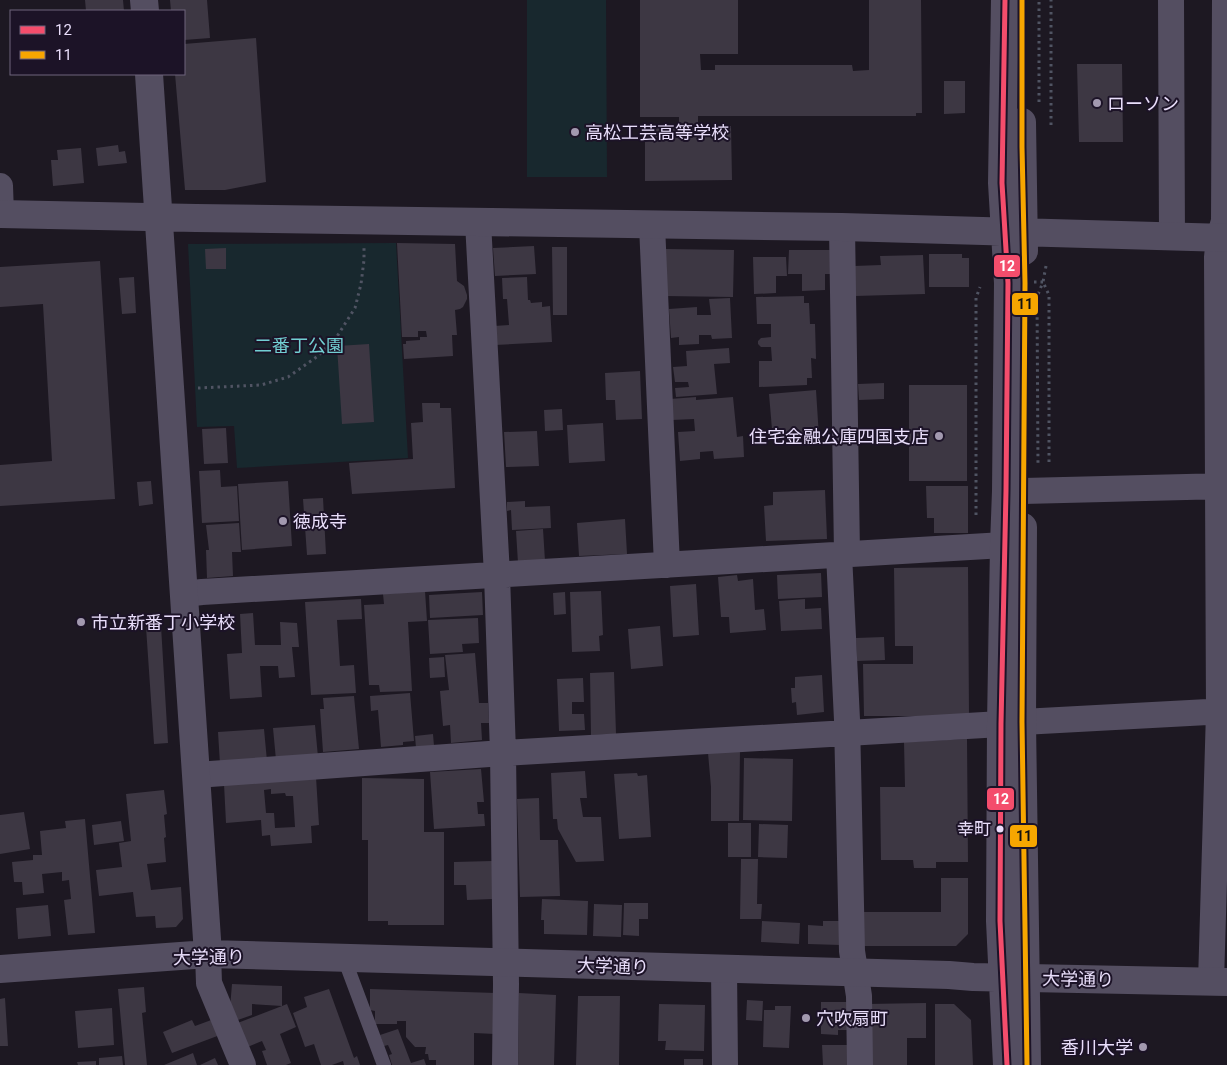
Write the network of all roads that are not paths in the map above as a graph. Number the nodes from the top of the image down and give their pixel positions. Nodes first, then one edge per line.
1 (1005, 0) edge
2 (1022, 0) edge
3 (1172, 0) edge
4 (1226, 0) edge
5 (149, 75) edge
6 (0, 186) edge
7 (1, 214) edge
8 (159, 217) junction
9 (478, 222) junction
10 (652, 225) junction
11 (842, 227) junction
12 (1014, 232) junction
13 (1172, 236) junction
14 (1223, 238) edge
15 (1222, 486) edge
16 (1036, 491) junction
17 (1004, 544) junction
18 (843, 554) junction
19 (667, 565) junction
20 (497, 575) junction
21 (184, 594) junction
22 (1223, 711) edge
23 (1012, 723) junction
24 (847, 733) junction
25 (503, 754) junction
26 (196, 775) junction
27 (208, 954) junction
28 (344, 958) junction
29 (505, 962) junction
30 (0, 969) edge
31 (724, 969) junction
32 (856, 973) junction
33 (1014, 977) junction
34 (1219, 982) edge
35 (243, 1065) edge
36 (384, 1065) edge
37 (505, 1065) edge
38 (725, 1065) edge
39 (860, 1065) edge
40 (1006, 1065) edge
41 (1027, 1065) edge

1 - 12 street
2 - 12 street
3 - 13 street
4 - 14 street
5 - 8 street
6 - 7 street
7 - 8 street
8 - 9 street
8 - 21 street
9 - 10 street
9 - 20 street
10 - 11 street
10 - 19 street
11 - 12 street
11 - 18 street
12 - 13 street
12 - 16 street
12 - 17 street
13 - 14 street
14 - 15 street
15 - 16 street
15 - 22 street
16 - 23 street
17 - 18 street
17 - 23 street
18 - 19 street
18 - 24 street
19 - 20 street
20 - 21 street
20 - 25 street
21 - 26 street
22 - 23 street
22 - 34 street
23 - 24 street
23 - 33 street
24 - 25 street
24 - 32 street
25 - 26 street
25 - 29 street
26 - 27 street
27 - 28 street, 大学通り
27 - 30 street, 大学通り
27 - 35 street
28 - 29 street, 大学通り
28 - 36 lane
29 - 31 street, 大学通り
29 - 37 street
31 - 32 street, 大学通り
31 - 38 street
32 - 33 street, 大学通り
32 - 39 street
33 - 34 street, 大学通り
33 - 40 street
33 - 41 street

